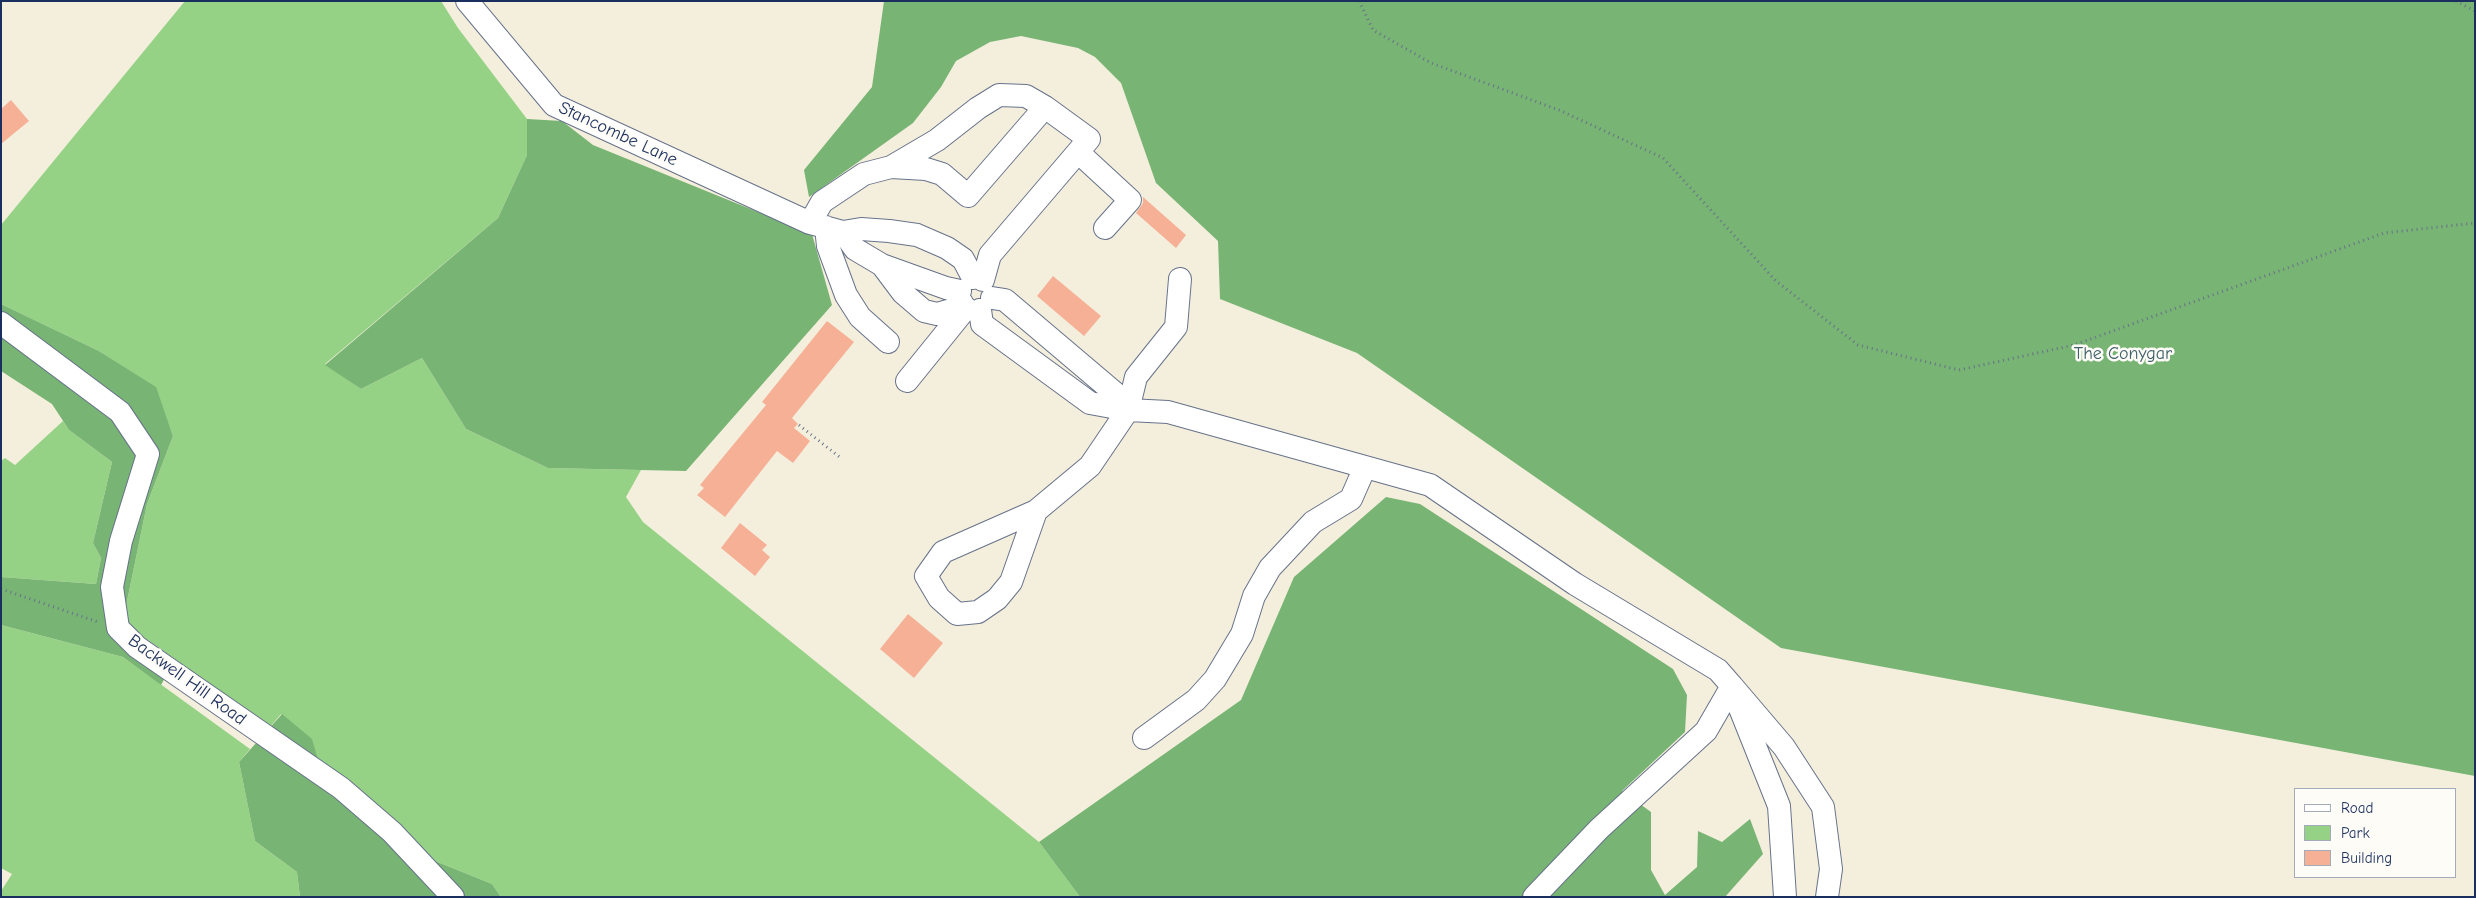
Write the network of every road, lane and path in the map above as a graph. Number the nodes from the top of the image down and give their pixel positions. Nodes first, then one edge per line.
1 (467, 1) edge
2 (1359, 1) edge
3 (2456, 1) edge
4 (2475, 11) edge
5 (1045, 107) junction
6 (1079, 152) junction
7 (891, 167) junction
8 (2475, 223) edge
9 (826, 227) junction
10 (1105, 228) dead end
11 (1180, 279) dead end
12 (974, 296) junction
13 (1, 323) edge
14 (888, 342) dead end
15 (907, 381) dead end
16 (1128, 410) junction
17 (799, 425) dead end
18 (842, 459) dead end
19 (1365, 467) junction
20 (1036, 512) junction
21 (1, 589) edge
22 (118, 628) junction
23 (1732, 686) junction
24 (1144, 738) dead end
25 (453, 897) edge
26 (1534, 897) edge
27 (1785, 897) edge
28 (1827, 897) edge

1 - 9 street, Stancombe Lane
2 - 8 path
3 - 4 path
5 - 6 street
5 - 7 street
5 - 7 street
6 - 10 street
6 - 12 street
7 - 9 street
9 - 12 street
9 - 12 street
9 - 14 street
11 - 16 street
12 - 15 street
12 - 16 street
12 - 16 street
13 - 22 street, Backwell Hill Road
16 - 19 street
16 - 20 street
17 - 18 path
19 - 23 street
19 - 24 street
20 - 20 street
21 - 22 path
22 - 25 street, Backwell Hill Road
23 - 26 street
23 - 27 street
23 - 28 street

